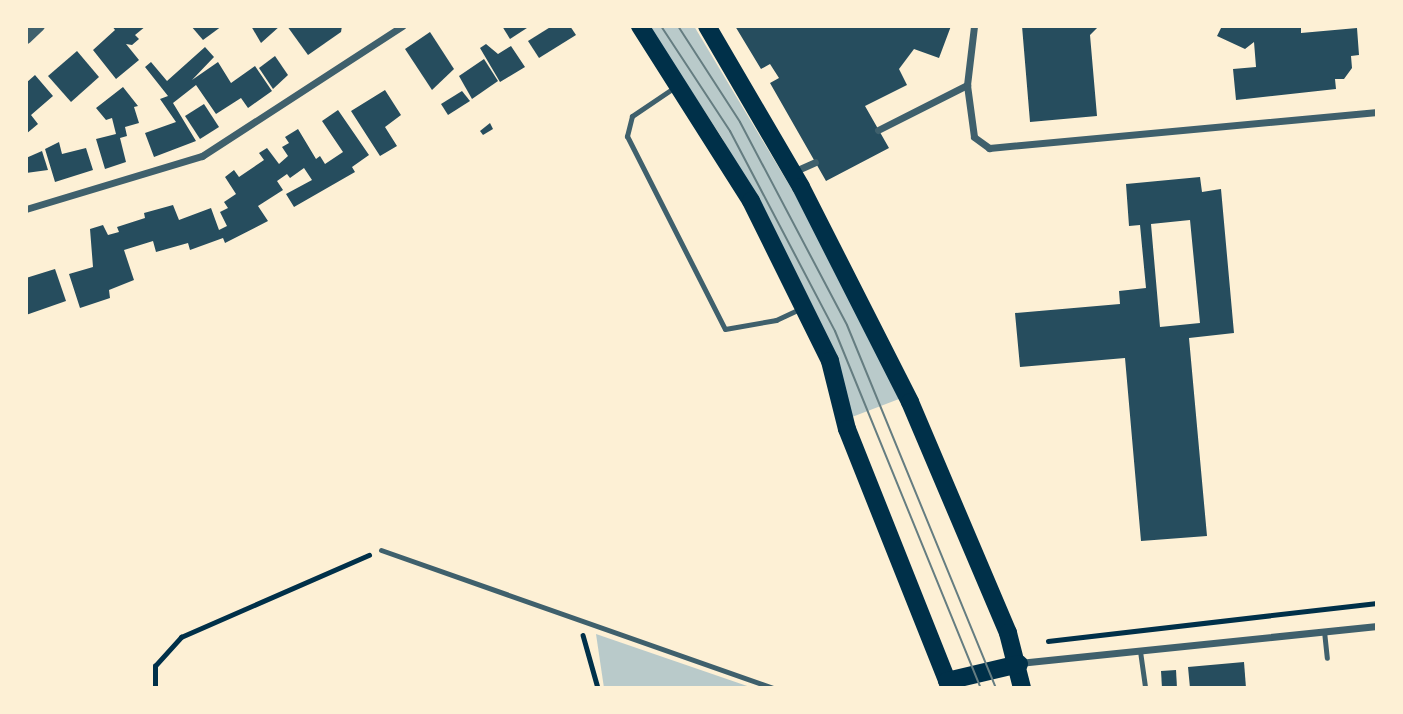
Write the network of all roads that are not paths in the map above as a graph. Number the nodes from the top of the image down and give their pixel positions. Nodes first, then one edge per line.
1 (32, 26) edge
2 (39, 26) edge
3 (402, 26) edge
4 (640, 26) edge
5 (707, 26) edge
6 (974, 26) edge
7 (26, 32) edge
8 (26, 38) edge
9 (680, 84) junction
10 (967, 85) junction
11 (1377, 112) edge
12 (878, 130) dead end
13 (815, 162) dead end
14 (793, 173) junction
15 (26, 209) edge
16 (804, 307) junction
17 (381, 550) road end
18 (1377, 626) edge
19 (1324, 631) junction
20 (1140, 651) junction
21 (1327, 658) dead end
22 (1019, 663) junction
23 (949, 684) edge
24 (774, 688) edge
25 (1023, 688) edge
26 (1145, 688) edge

1 - 7 street
2 - 8 street
3 - 15 street
4 - 9 main road
5 - 14 main road
6 - 10 street
9 - 16 main road
9 - 16 lane
10 - 11 street
10 - 12 street
13 - 14 street
14 - 22 main road
16 - 23 main road
17 - 24 lane
18 - 19 street
19 - 20 street
19 - 21 lane
20 - 22 street
20 - 26 lane
22 - 23 main road
22 - 25 main road

